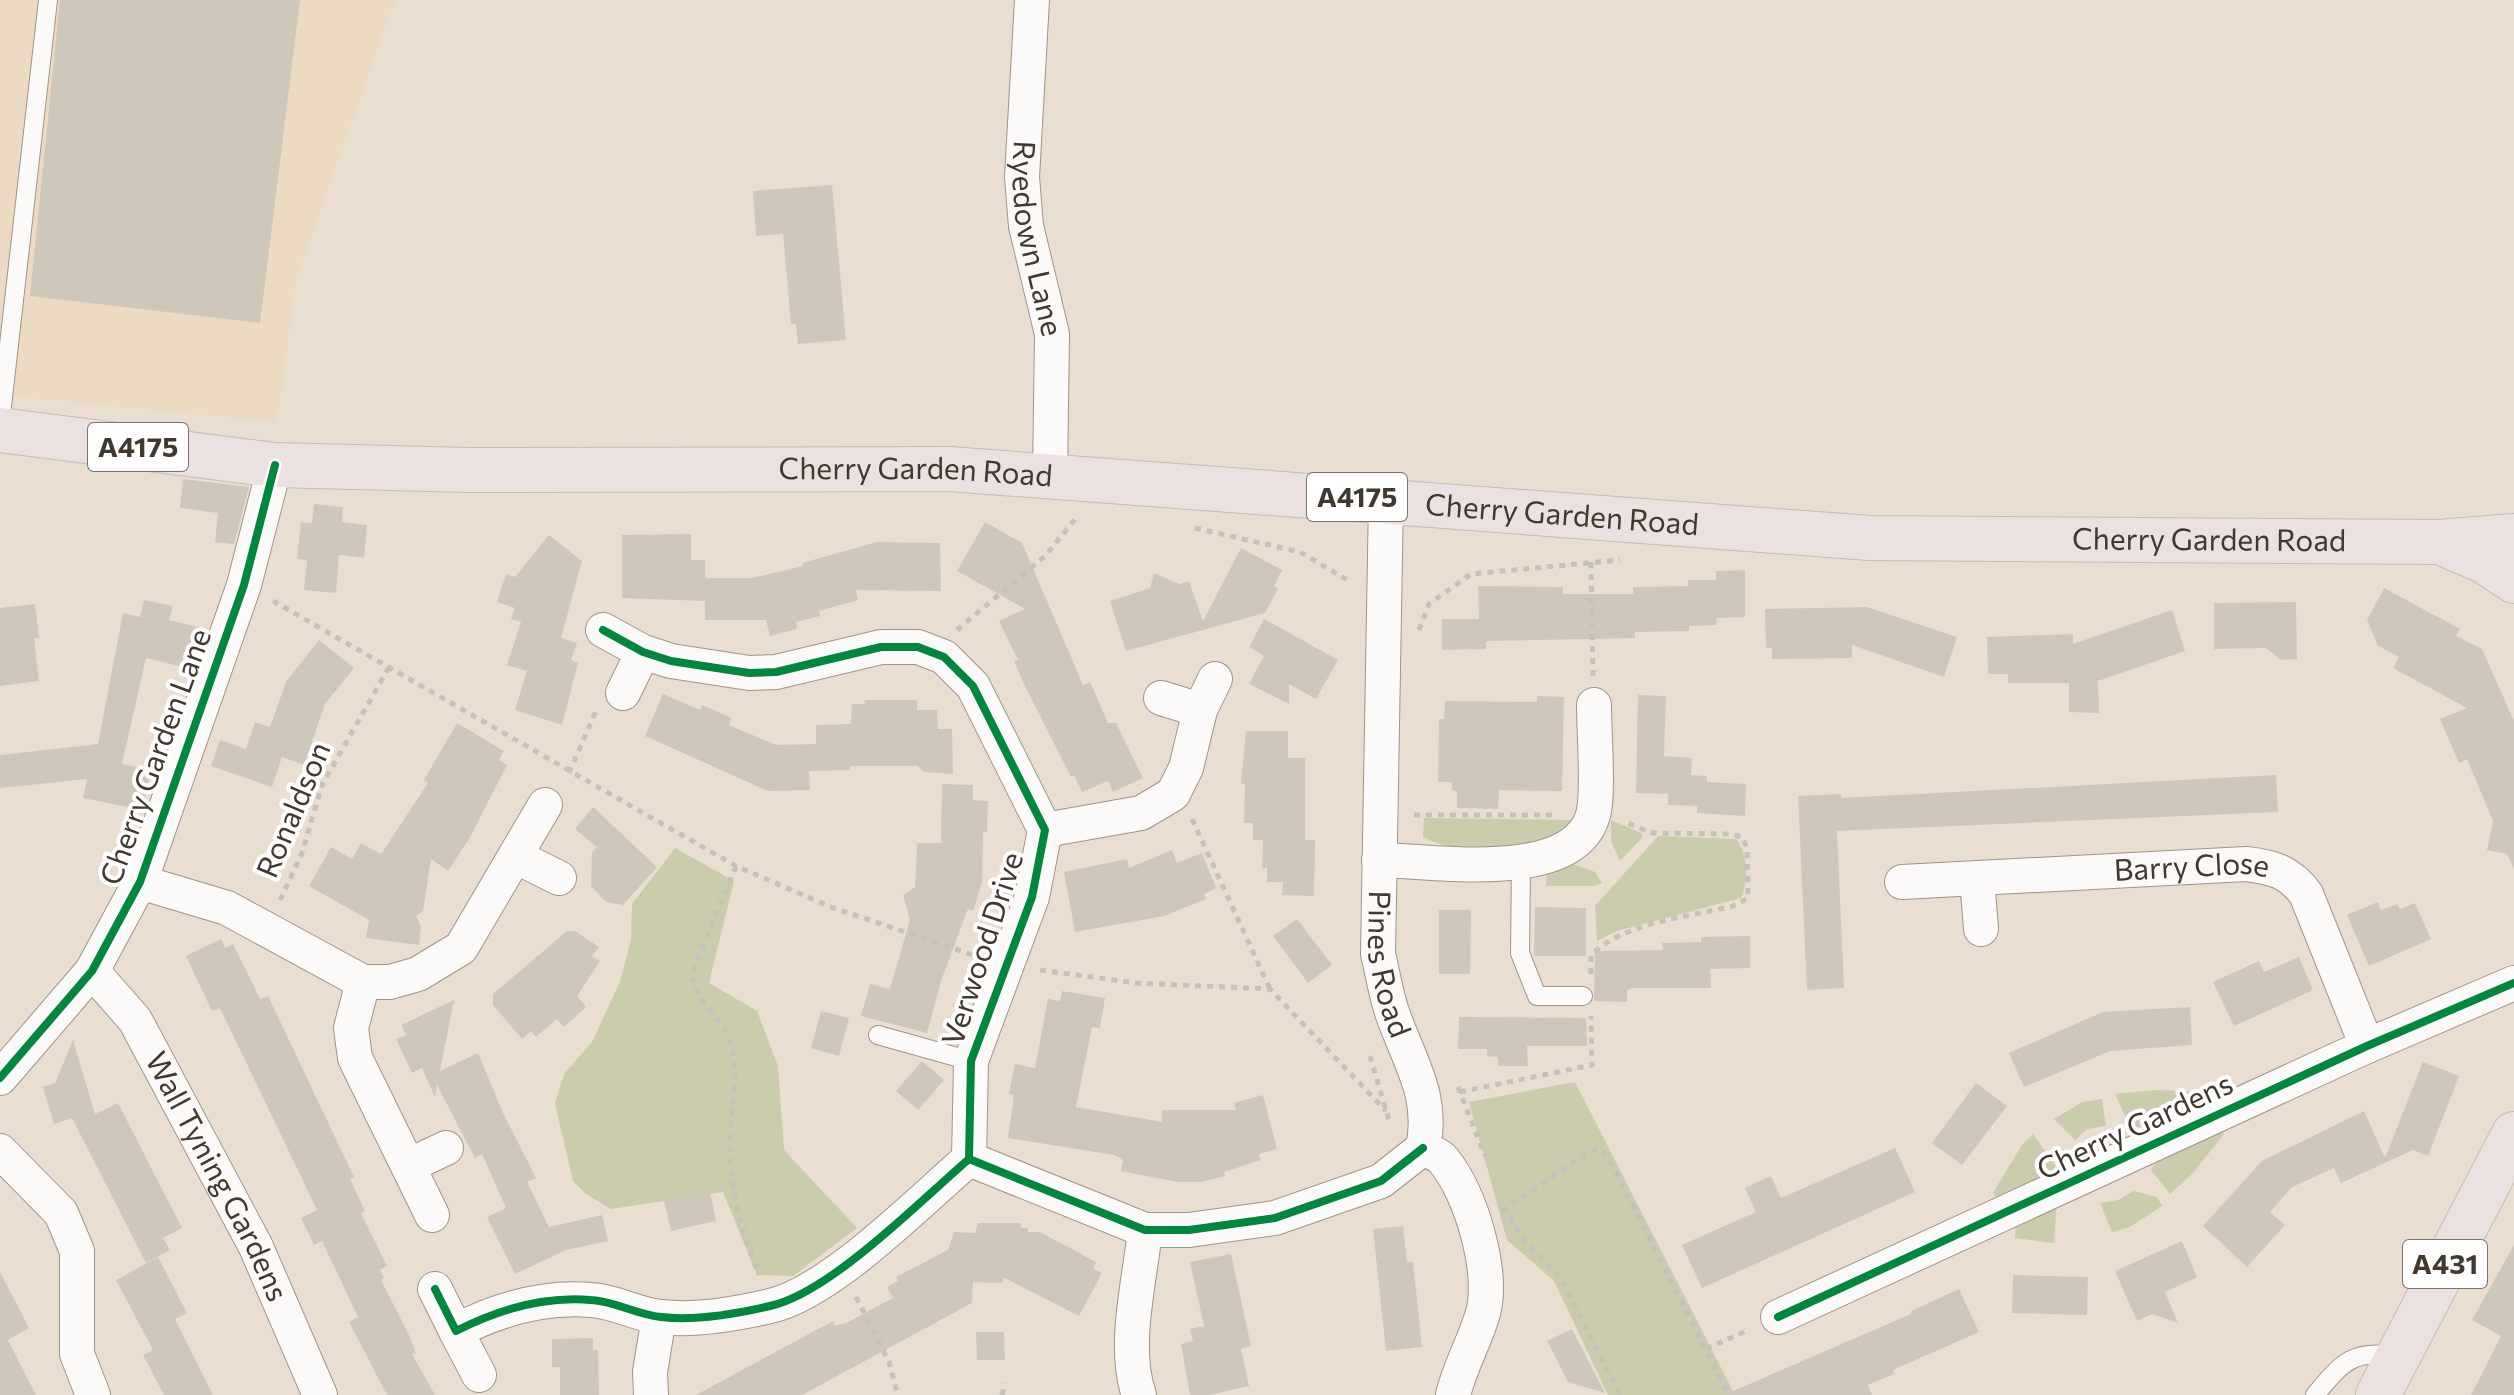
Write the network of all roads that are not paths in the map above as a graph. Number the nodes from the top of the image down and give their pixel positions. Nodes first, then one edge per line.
1 (48, 0) edge
2 (1032, 0) edge
3 (0, 427) edge
4 (275, 465) junction
5 (1050, 477) junction
6 (1386, 499) junction
7 (2514, 536) edge
8 (2439, 542) junction
9 (2514, 581) edge
10 (603, 630) dead end
11 (643, 652) junction
12 (1215, 679) dead end
13 (623, 693) road end
14 (1161, 698) dead end
15 (1594, 705) road end
16 (1200, 710) junction
17 (545, 805) dead end
18 (1045, 830) junction
19 (517, 857) junction
20 (1379, 860) junction
21 (1521, 862) junction
22 (559, 878) dead end
23 (1977, 878) junction
24 (140, 882) junction
25 (1902, 882) dead end
26 (1981, 929) dead end
27 (92, 971) junction
28 (363, 982) junction
29 (2514, 983) edge
30 (1589, 995) road end
31 (878, 1035) dead end
32 (2367, 1046) junction
33 (971, 1061) junction
34 (0, 1078) edge
35 (2514, 1134) edge
36 (446, 1148) dead end
37 (0, 1151) edge
38 (1413, 1158) junction
39 (969, 1159) junction
40 (408, 1166) junction
41 (432, 1215) dead end
42 (1145, 1230) junction
43 (435, 1289) dead end
44 (659, 1317) junction
45 (1778, 1317) road end
46 (456, 1331) junction
47 (2396, 1356) junction
48 (479, 1375) dead end
49 (93, 1395) edge
50 (320, 1395) edge
51 (651, 1395) edge
52 (1139, 1395) edge
53 (1453, 1395) edge
54 (2315, 1395) edge
55 (2378, 1395) edge

1 - 3 lane
2 - 5 street, Ryedown Lane
3 - 4 main road, A4175
4 - 5 main road, Cherry Garden Road / A4175
4 - 24 street, Cherry Garden Lane
5 - 6 main road, Cherry Garden Road / A4175
6 - 8 main road, Cherry Garden Road / A4175
6 - 20 street, Pines Road
7 - 8 main road, Cherry Garden Road / A4175
8 - 9 main road, A4175
10 - 11 street
11 - 13 street
11 - 18 street, Verwood Drive
12 - 16 street
14 - 16 street
15 - 21 street
16 - 18 street
17 - 19 street
18 - 33 street, Verwood Drive
19 - 22 street
19 - 28 street
20 - 21 street
20 - 38 street, Pines Road
21 - 30 lane
23 - 25 street, Barry Close
23 - 26 street
23 - 32 street, Barry Close
24 - 27 street, Cherry Garden Lane
24 - 28 street
27 - 34 street, Cherry Garden Lane
27 - 50 street, Wall Tyning Gardens
28 - 40 street
29 - 32 street, Cherry Gardens
31 - 33 lane
32 - 45 street, Cherry Gardens
33 - 39 street, Verwood Drive
35 - 47 main road, A431
36 - 40 street
37 - 49 street
38 - 42 street
38 - 53 street
39 - 42 street
39 - 44 street
40 - 41 street
42 - 52 street
43 - 46 street
44 - 46 street
44 - 51 street
46 - 48 street
47 - 54 lane
47 - 55 main road, A431

